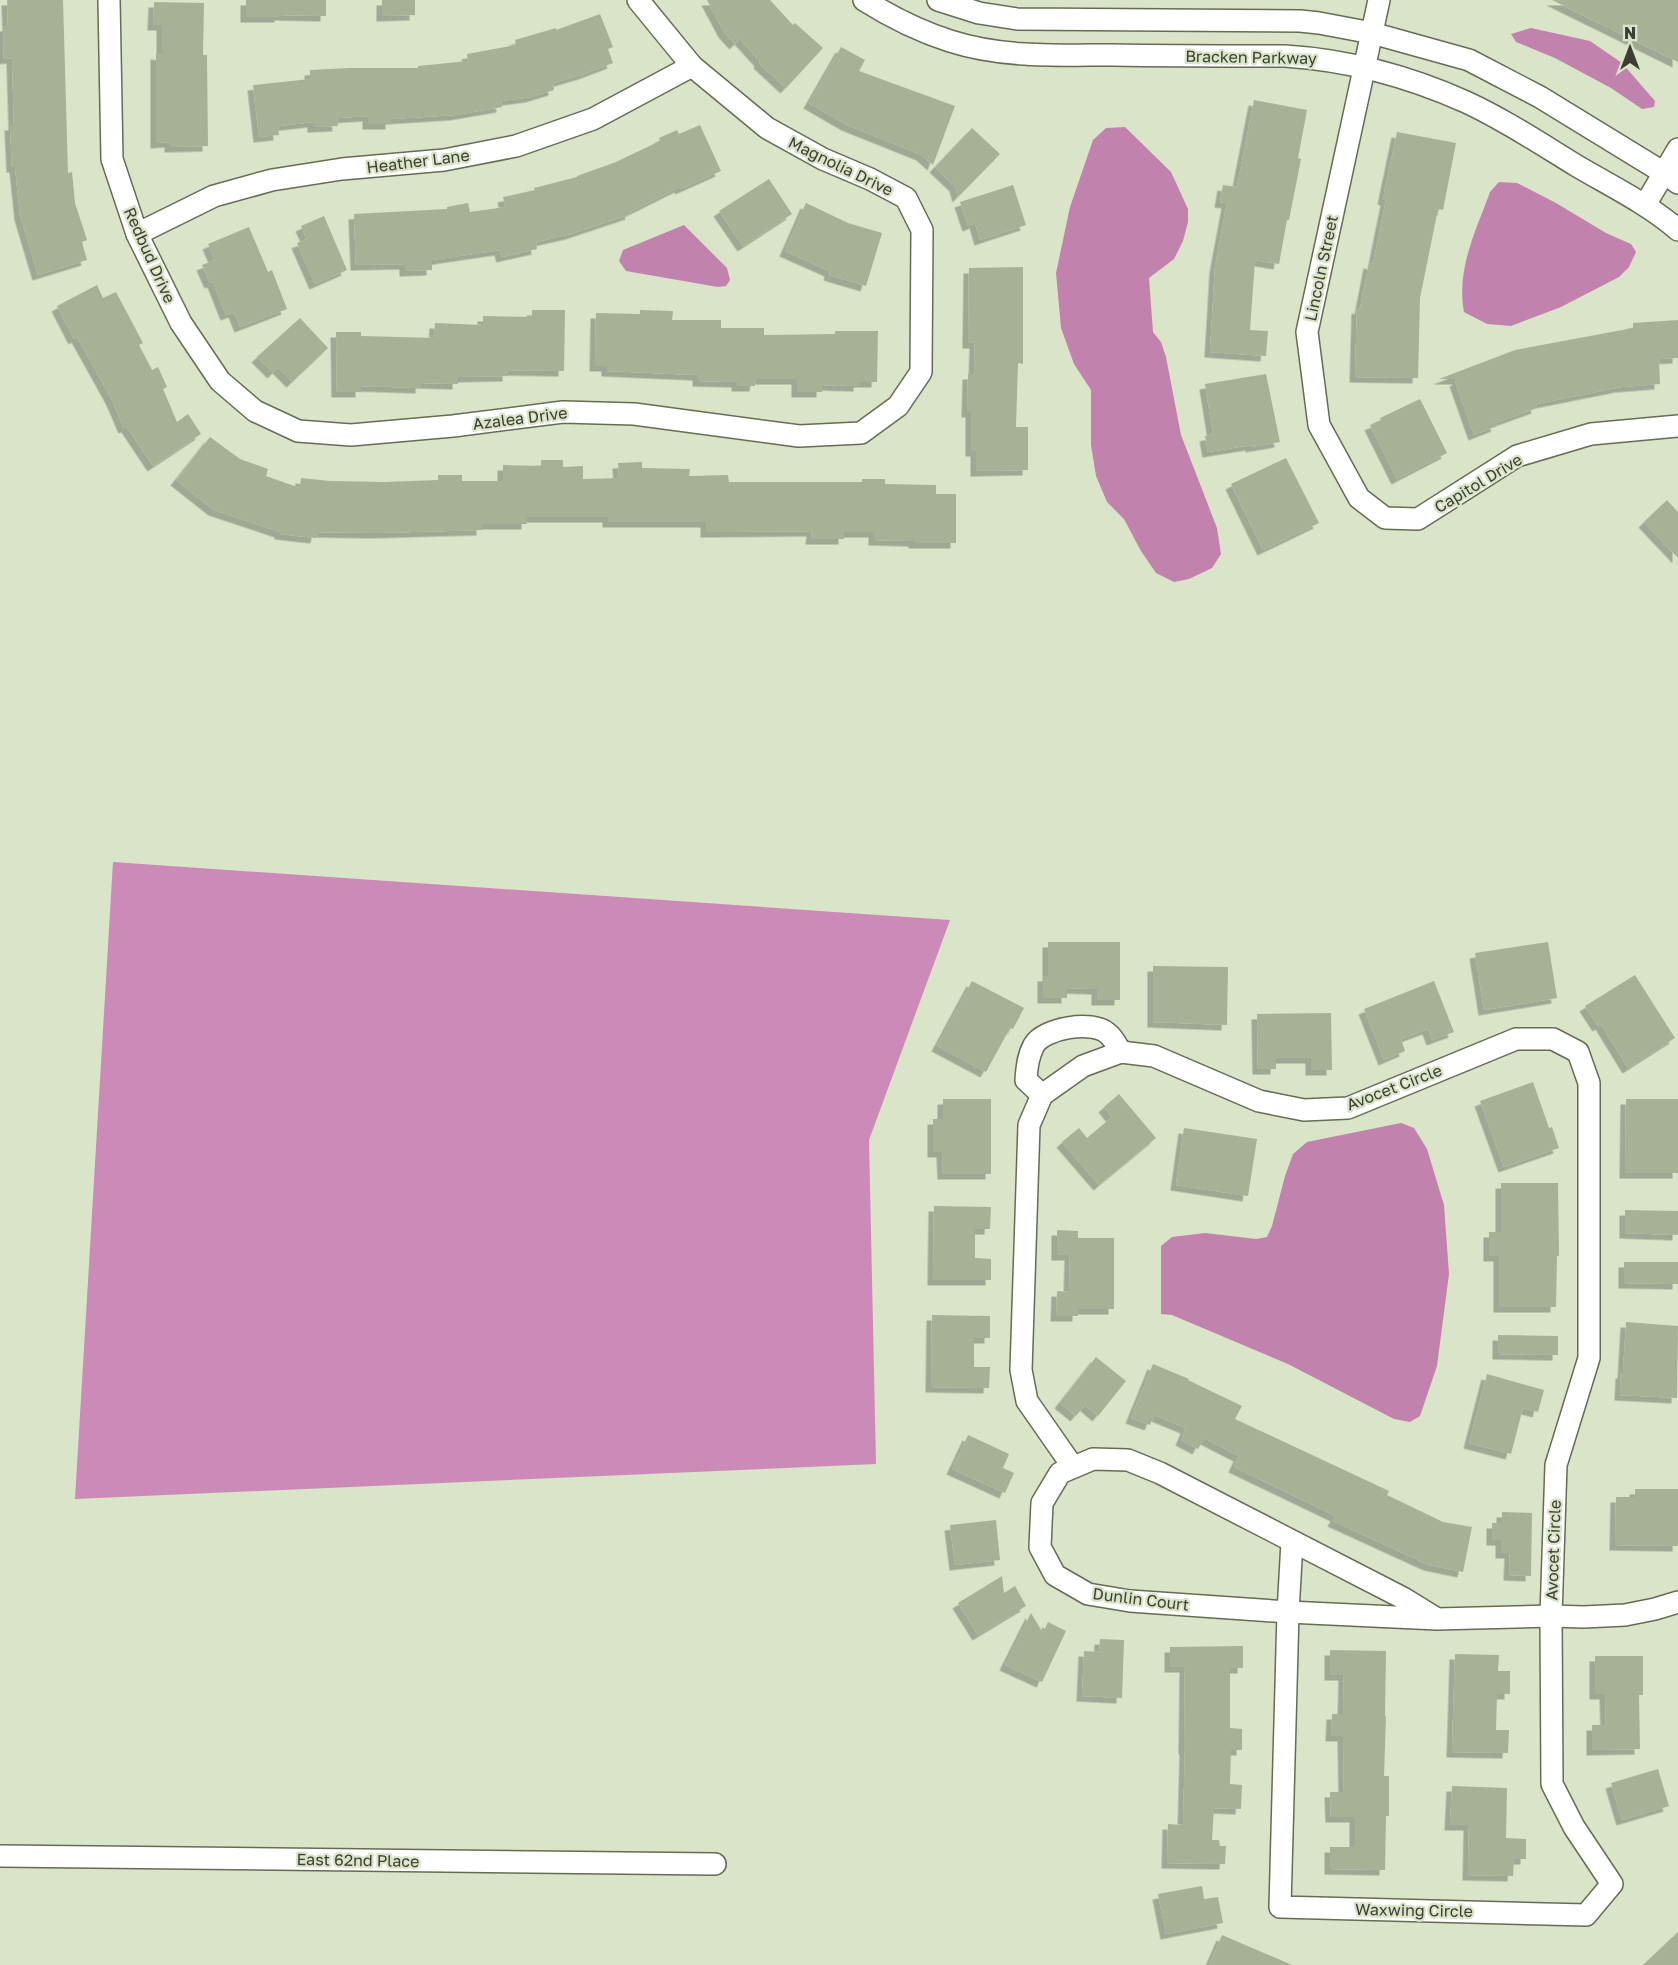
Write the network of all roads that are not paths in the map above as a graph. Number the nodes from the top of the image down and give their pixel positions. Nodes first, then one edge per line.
1 (109, 0) edge
2 (638, 0) edge
3 (864, 0) edge
4 (938, 0) edge
5 (1379, 0) edge
6 (1372, 33) junction
7 (692, 66) junction
8 (1364, 67) junction
9 (1678, 149) edge
10 (1671, 178) edge
11 (1645, 205) junction
12 (1678, 230) edge
13 (136, 234) junction
14 (255, 411) joint
15 (1678, 426) edge
16 (861, 433) joint
17 (1385, 518) joint
18 (1121, 1052) junction
19 (1042, 1095) junction
20 (1073, 1467) junction
21 (1292, 1542) junction
22 (1678, 1602) edge
23 (1288, 1612) junction
24 (1551, 1616) junction
25 (1437, 1619) junction
26 (0, 1856) edge
27 (716, 1864) dead end

1 - 13 street, Redbud Drive
2 - 7 street, Magnolia Drive
3 - 8 street, Bracken Parkway
4 - 6 street
5 - 6 street, Lincoln Street
6 - 8 street, Lincoln Street
6 - 10 street
7 - 13 street, Heather Lane
7 - 16 street, Magnolia Drive
8 - 11 street, Bracken Parkway
8 - 17 street, Lincoln Street
9 - 10 street
10 - 11 street
11 - 12 street, Bracken Parkway
13 - 14 street, Redbud Drive
14 - 16 street, Azalea Drive
15 - 17 street, Capitol Drive
18 - 19 street, Avocet Circle
18 - 19 street
18 - 24 street, Avocet Circle
19 - 20 street
20 - 21 street, Dunlin Court
20 - 23 street, Dunlin Court
21 - 23 street, Waxwing Circle
21 - 25 street, Dunlin Court
22 - 24 street, Dunlin Court
23 - 24 street, Waxwing Circle
23 - 25 street, Dunlin Court
24 - 25 street, Dunlin Court
26 - 27 street, East 62nd Place

